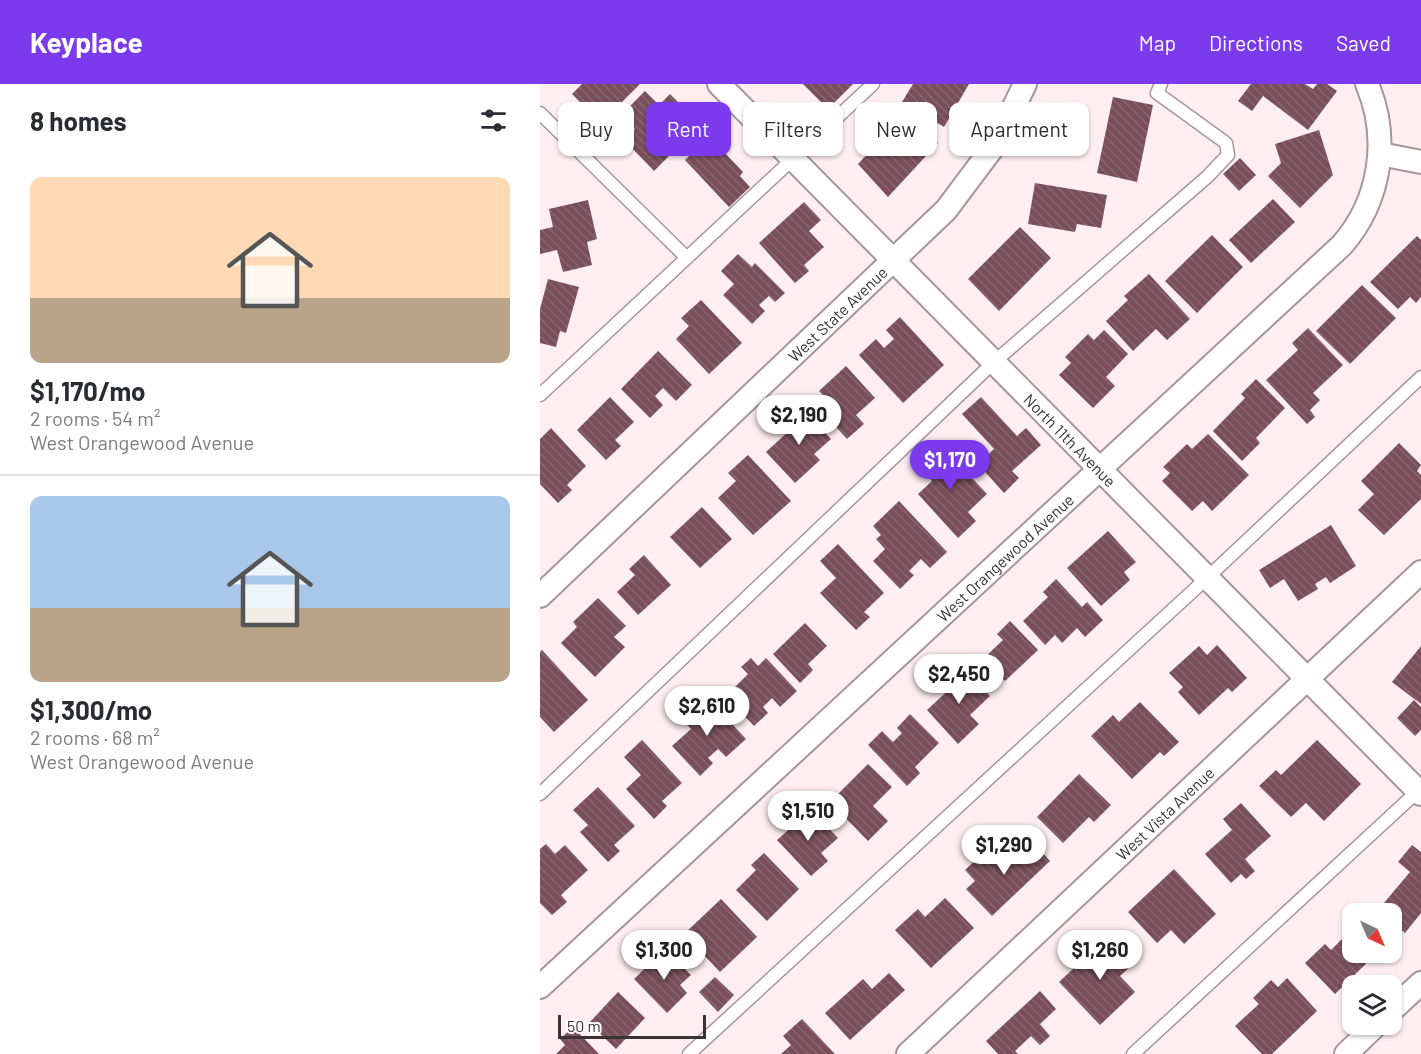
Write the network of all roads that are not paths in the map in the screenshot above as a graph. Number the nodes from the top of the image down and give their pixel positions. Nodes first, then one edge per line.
1 (719, 84) edge
2 (873, 84) edge
3 (1025, 84) edge
4 (1161, 84) edge
5 (1367, 84) edge
6 (1016, 102) edge
7 (540, 113) edge
8 (1380, 154) junction
9 (986, 156) edge
10 (794, 159) junction
11 (1421, 162) edge
12 (686, 256) junction
13 (892, 261) junction
14 (993, 363) junction
15 (1421, 377) edge
16 (540, 395) edge
17 (1099, 470) junction
18 (1207, 578) junction
19 (1418, 580) edge
20 (540, 596) edge
21 (1307, 678) junction
22 (1419, 793) edge
23 (540, 794) edge
24 (1421, 983) edge
25 (540, 987) edge
26 (1402, 1001) edge
27 (1366, 1035) edge
28 (690, 1054) edge
29 (908, 1054) edge
30 (1133, 1054) edge
31 (1346, 1054) edge

1 - 10 street, North 11th Avenue
2 - 10 lane
3 - 6 street, West State Avenue
4 - 14 lane
5 - 8 street, West Orangewood Avenue
7 - 12 lane
8 - 11 street
8 - 17 street, West Orangewood Avenue
9 - 13 street, West State Avenue
10 - 12 lane
10 - 13 street, North 11th Avenue
12 - 16 lane
13 - 14 street, North 11th Avenue
13 - 20 street, West State Avenue
14 - 17 street, North 11th Avenue
14 - 23 lane
15 - 18 lane
17 - 18 street, North 11th Avenue
17 - 25 street, West Orangewood Avenue
18 - 21 street, North 11th Avenue
18 - 28 lane
19 - 21 street, West Vista Avenue
21 - 22 street, North 11th Avenue
21 - 29 street, West Vista Avenue
22 - 30 lane
24 - 26 street
27 - 31 street

